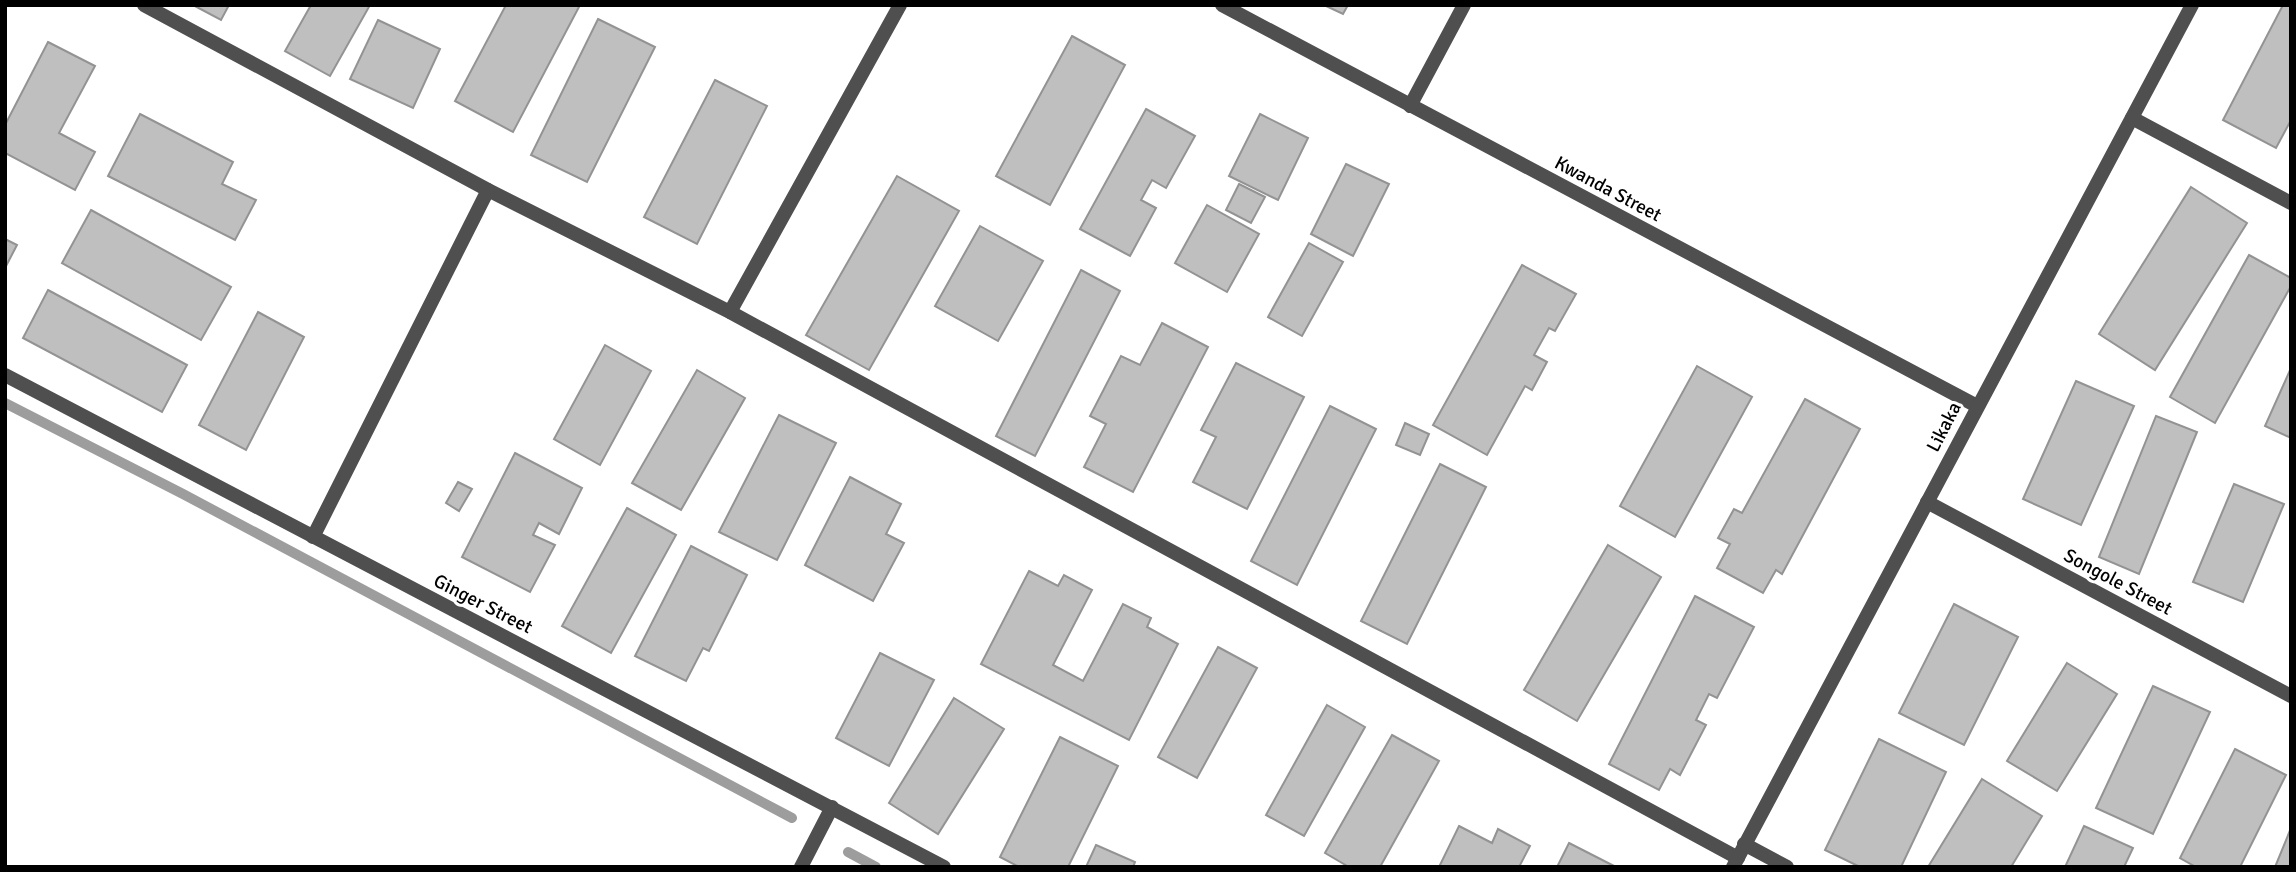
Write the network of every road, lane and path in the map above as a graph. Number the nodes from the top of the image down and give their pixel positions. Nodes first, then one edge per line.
1 (144, 5) edge
2 (900, 5) edge
3 (1223, 5) edge
4 (1464, 5) edge
5 (2192, 5) edge
6 (1410, 106) junction
7 (2132, 118) junction
8 (488, 190) junction
9 (2291, 203) edge
10 (730, 312) junction
11 (5, 375) edge
12 (1977, 406) junction
13 (1927, 502) junction
14 (313, 537) junction
15 (2291, 696) edge
16 (832, 807) junction
17 (1738, 856) edge
18 (801, 867) edge
19 (944, 867) edge
20 (1787, 867) edge

1 - 8 street
2 - 10 street
3 - 6 street, Kwanda Street
4 - 6 street
5 - 7 street, Likaka
6 - 12 street, Kwanda Street
7 - 9 street
7 - 12 street, Likaka
8 - 10 street
8 - 14 street
10 - 17 street
11 - 14 street, Ginger Street
12 - 13 street, Likaka
13 - 15 street, Songole Street
13 - 17 street, Likaka
14 - 16 street, Ginger Street
16 - 18 street
16 - 19 street, Ginger Street
17 - 20 street

